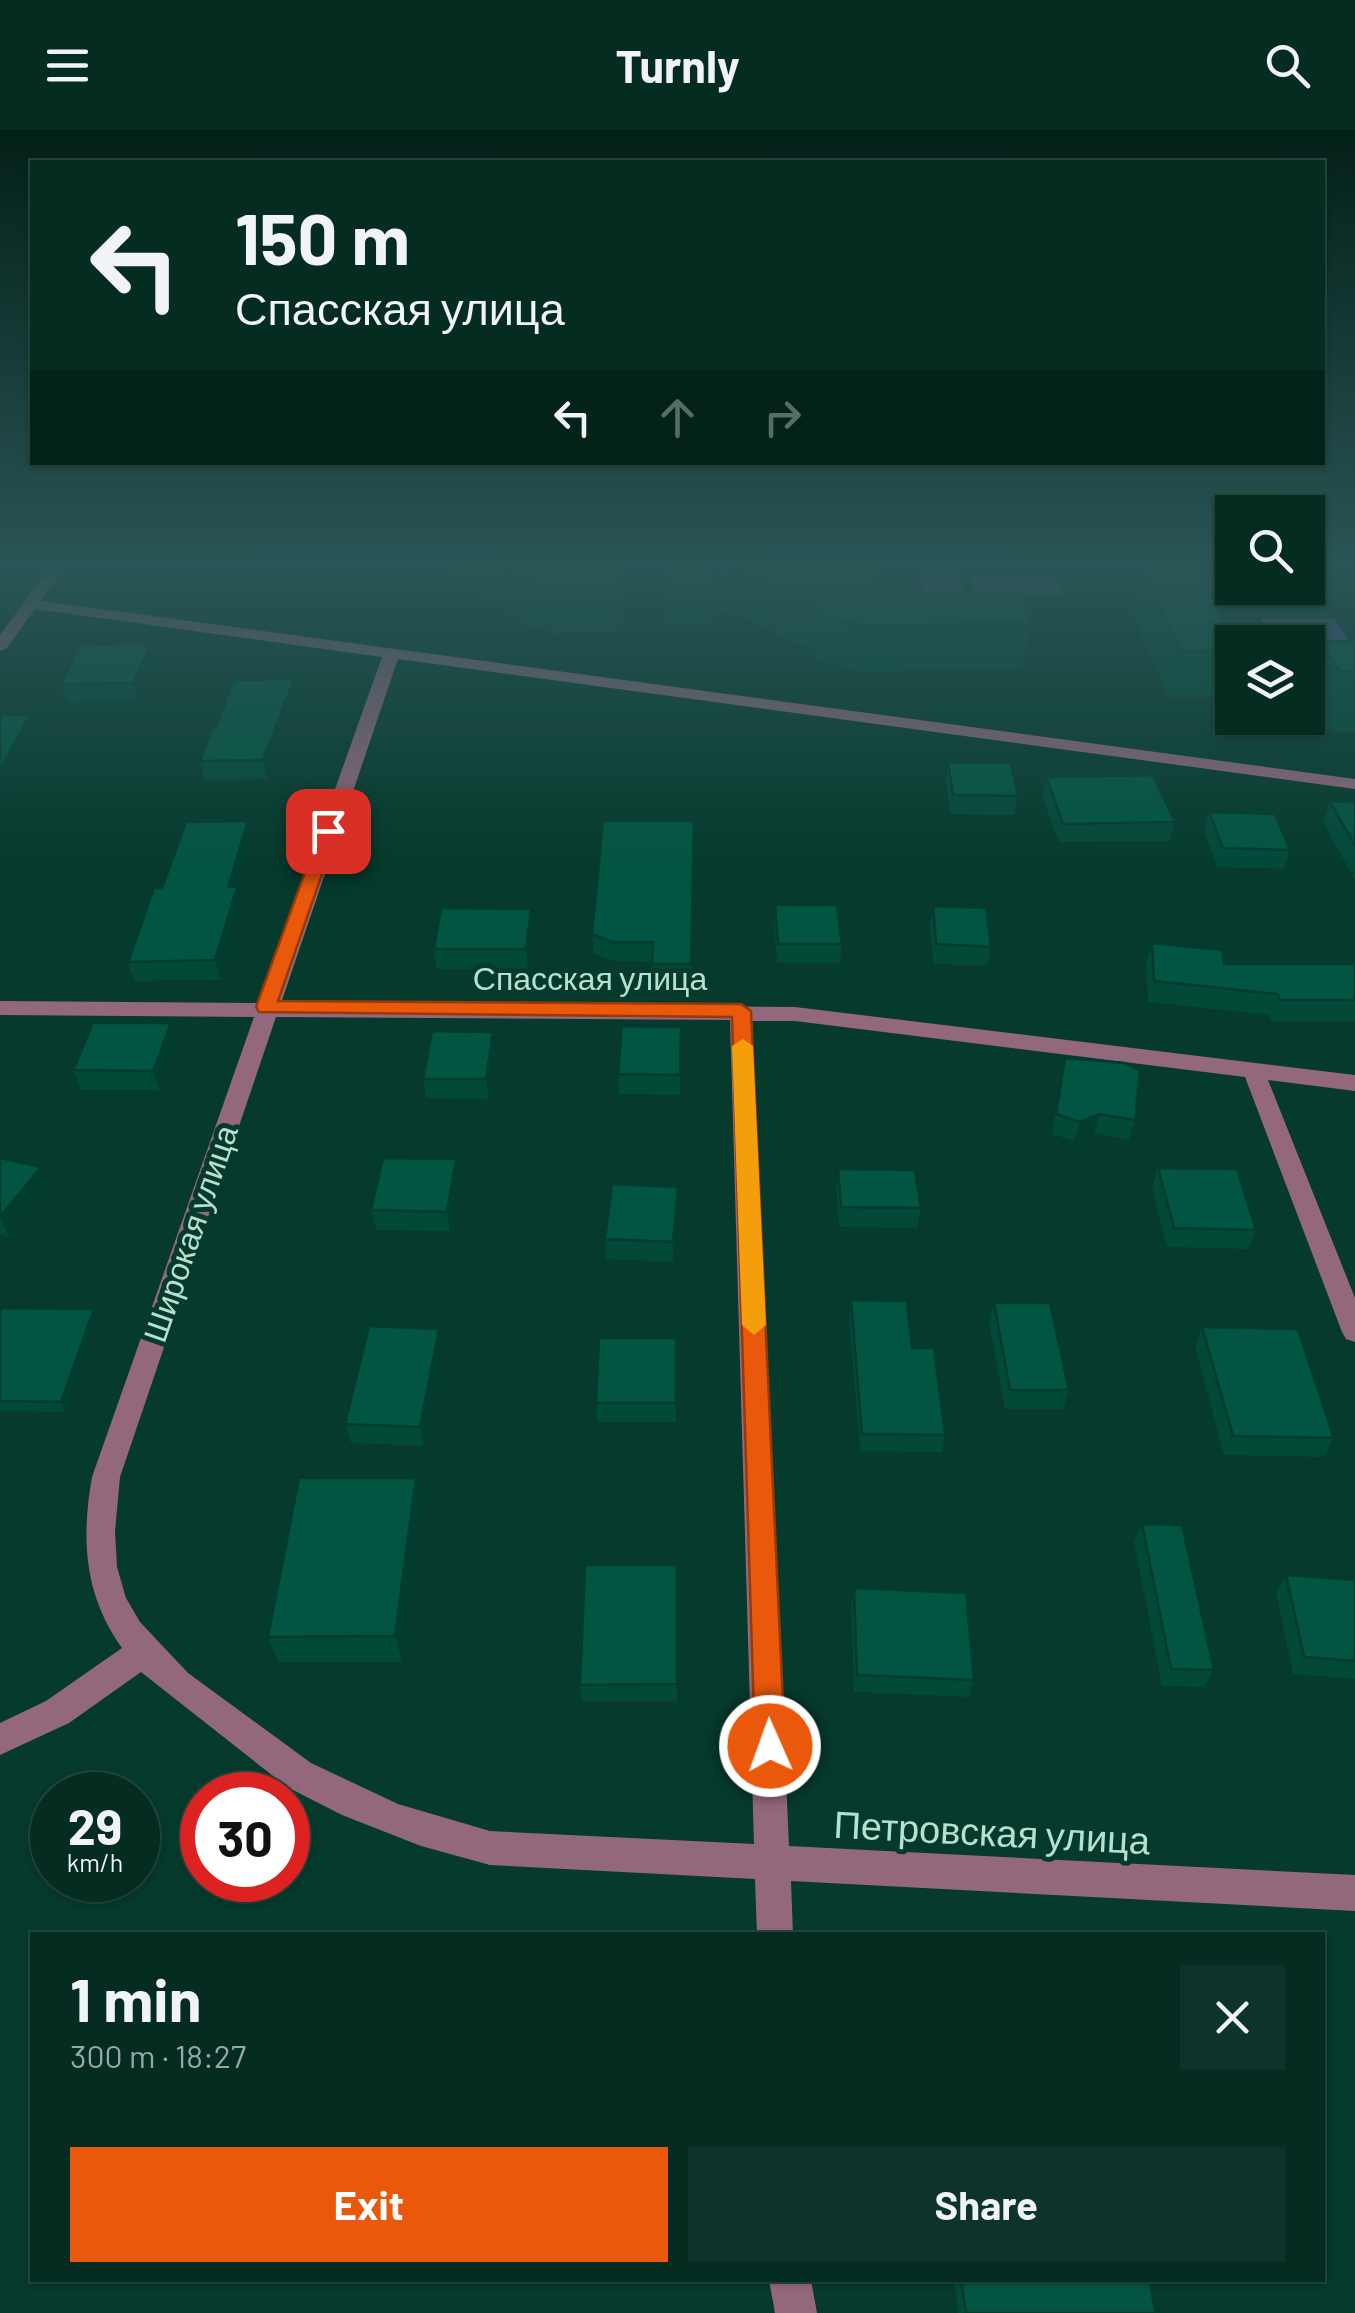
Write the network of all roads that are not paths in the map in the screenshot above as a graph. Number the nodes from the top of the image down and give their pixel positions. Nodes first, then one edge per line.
1 (388, 664) edge
2 (464, 664) edge
3 (1355, 784) edge
4 (266, 1007) junction
5 (0, 1008) edge
6 (741, 1011) junction
7 (1254, 1072) junction
8 (1355, 1083) edge
9 (1355, 1332) edge
10 (143, 1651) junction
11 (0, 1739) edge
12 (775, 1862) junction
13 (1355, 1893) edge
14 (775, 1932) edge
15 (790, 2282) edge
16 (796, 2313) edge

1 - 4 street, Широкая улица
2 - 3 street
4 - 5 street, Спасская улица
4 - 6 street, Спасская улица
4 - 10 street, Широкая улица
6 - 7 street, Спасская улица
6 - 12 street
7 - 8 street, Спасская улица
7 - 9 street
10 - 11 street
10 - 12 street, Петровская улица
12 - 13 street, Петровская улица
12 - 14 street
15 - 16 street

